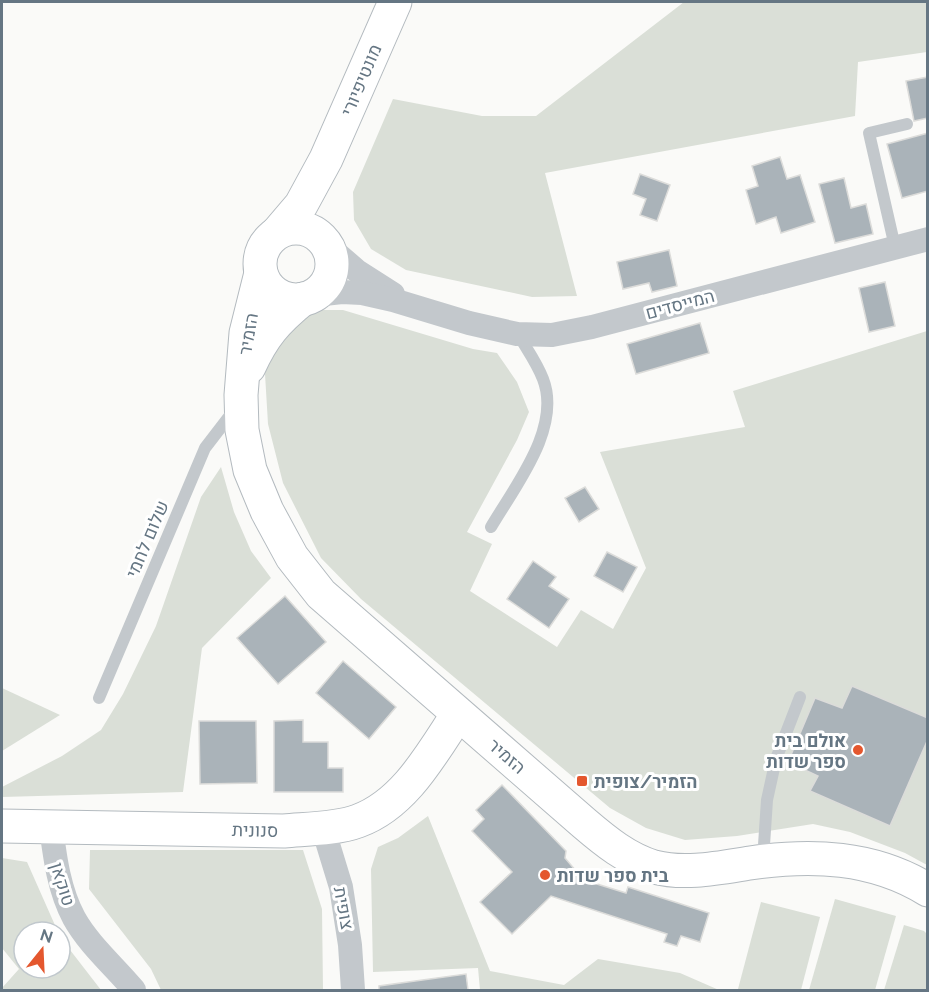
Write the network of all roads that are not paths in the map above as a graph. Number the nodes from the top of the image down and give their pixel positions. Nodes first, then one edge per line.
1 (395, 2) edge
2 (907, 124) dead end
3 (326, 159) junction
4 (278, 232) junction
5 (927, 239) edge
6 (324, 241) junction
7 (895, 247) junction
8 (261, 273) junction
9 (309, 298) junction
10 (430, 312) junction
11 (518, 334) junction
12 (241, 398) junction
13 (491, 527) dead end
14 (801, 697) dead end
15 (99, 698) dead end
16 (459, 714) junction
17 (2, 826) edge
18 (51, 827) junction
19 (323, 828) junction
20 (763, 861) junction
21 (927, 890) edge
22 (134, 990) edge
23 (353, 990) edge

1 - 3 street, מונטיפיורי
2 - 7 lane
3 - 4 street, מונטיפיורי
3 - 6 street, מונטיפיורי
4 - 6 street
4 - 8 street
5 - 7 street, המייסדים
6 - 9 street
6 - 10 street, המייסדים
7 - 11 street, המייסדים
8 - 9 street
8 - 12 street, הזמיר
9 - 10 street, המייסדים
9 - 12 street, הזמיר
10 - 11 street, המייסדים
11 - 13 lane
12 - 15 lane, שלום לחמי
12 - 16 street, הזמיר
14 - 20 lane
16 - 19 street, סנונית
16 - 20 street, הזמיר
17 - 18 street, סנונית
18 - 19 street, סנונית
18 - 22 street, טוקאן
19 - 23 street, צופית
20 - 21 street, הזמיר

